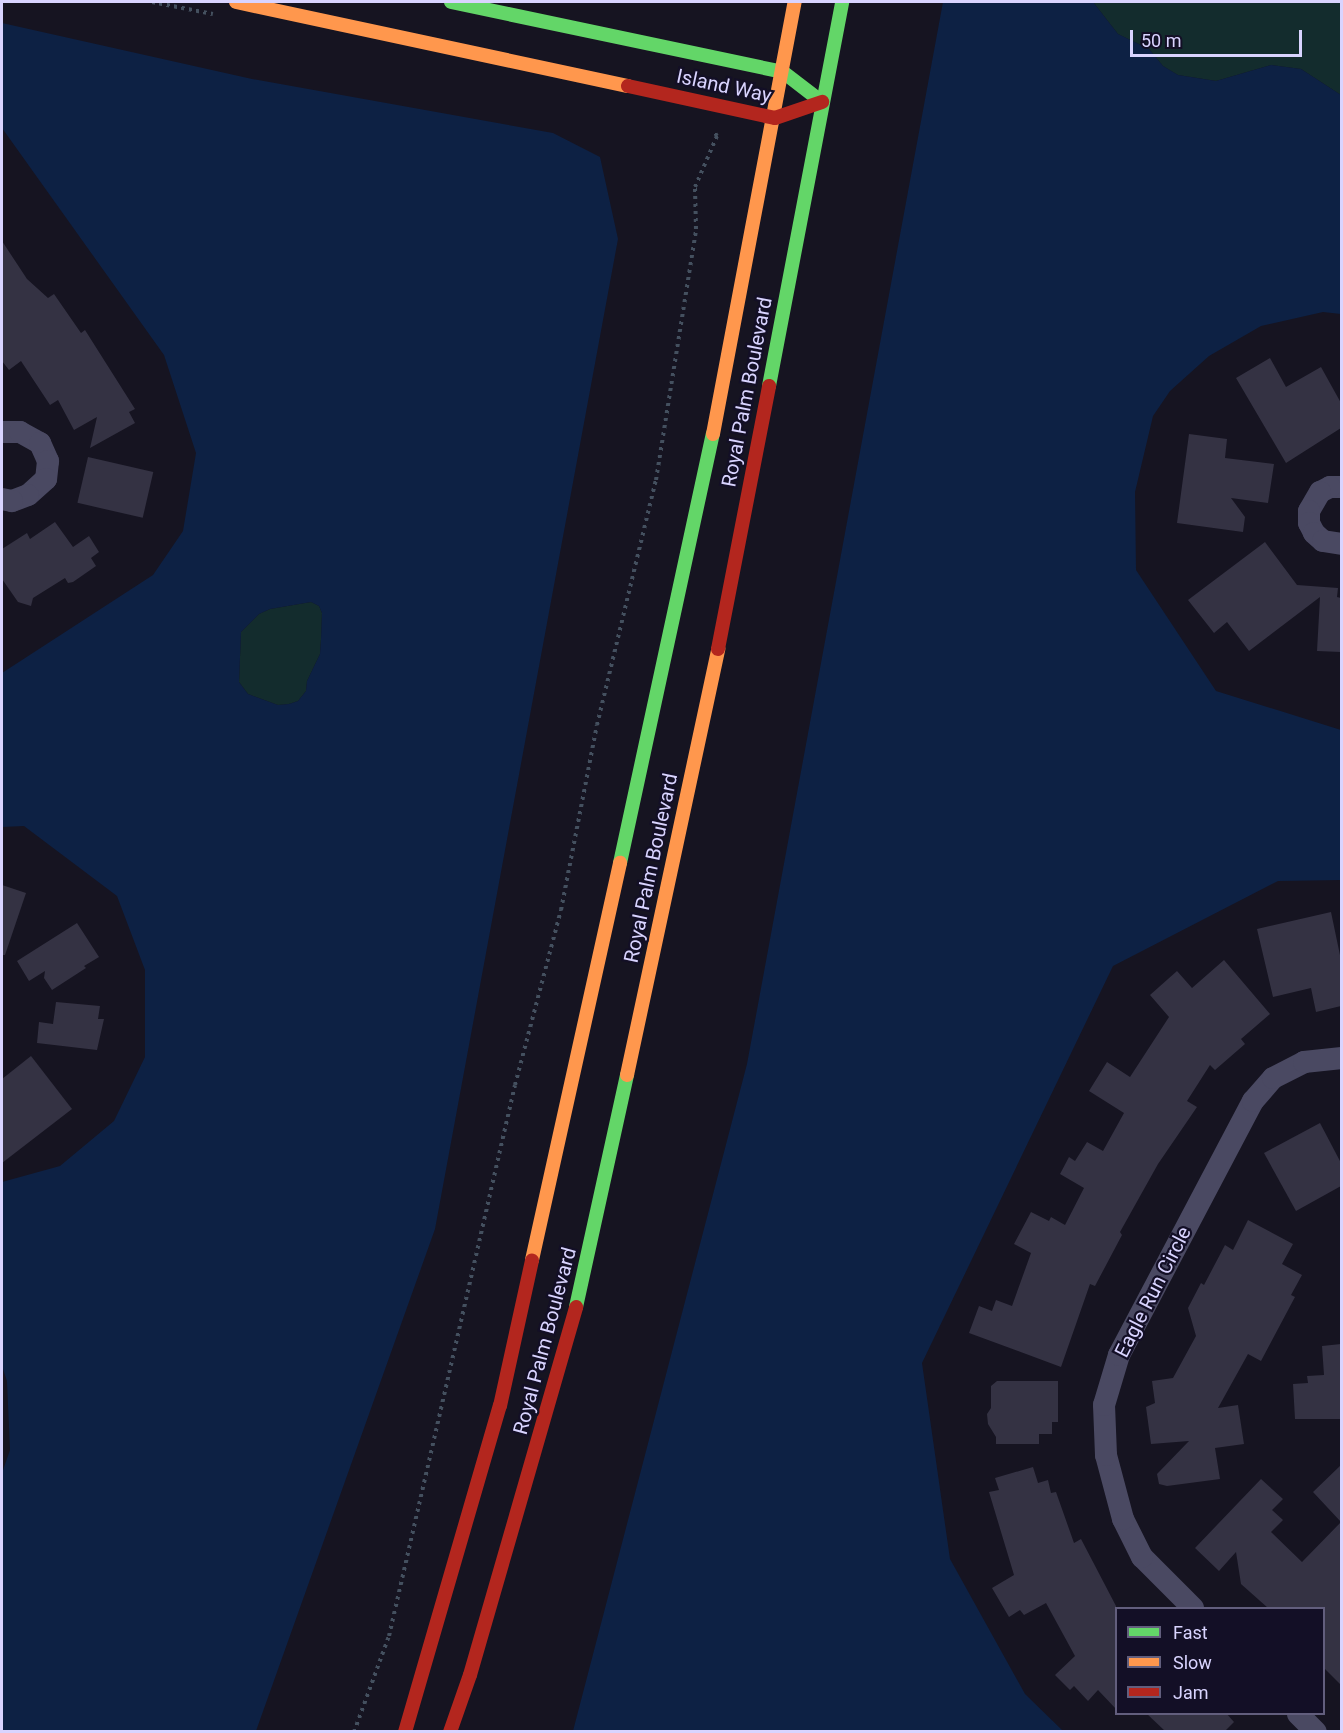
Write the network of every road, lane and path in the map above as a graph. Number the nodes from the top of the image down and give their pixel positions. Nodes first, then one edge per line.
1 (152, 2) edge
2 (236, 2) edge
3 (451, 2) edge
4 (795, 2) edge
5 (842, 2) edge
6 (222, 16) dead end
7 (783, 72) junction
8 (822, 102) junction
9 (775, 118) junction
10 (711, 128) dead end
11 (2, 432) edge
12 (1341, 487) edge
13 (2, 499) edge
14 (1341, 544) edge
15 (1341, 1058) edge
16 (1192, 1607) edge
17 (1300, 1715) edge
18 (354, 1731) edge
19 (405, 1731) edge
20 (450, 1731) edge
21 (1316, 1731) edge

1 - 6 path
2 - 9 main road, Island Way
3 - 7 main road, Island Way
4 - 7 main road, Royal Palm Boulevard
5 - 8 main road, Royal Palm Boulevard
7 - 8 main road, Island Way
7 - 9 main road, Royal Palm Boulevard
8 - 9 main road, Island Way
8 - 20 main road, Royal Palm Boulevard
9 - 19 main road, Royal Palm Boulevard
10 - 18 path
11 - 13 street
12 - 14 street
15 - 16 street, Eagle Run Circle
17 - 21 street

